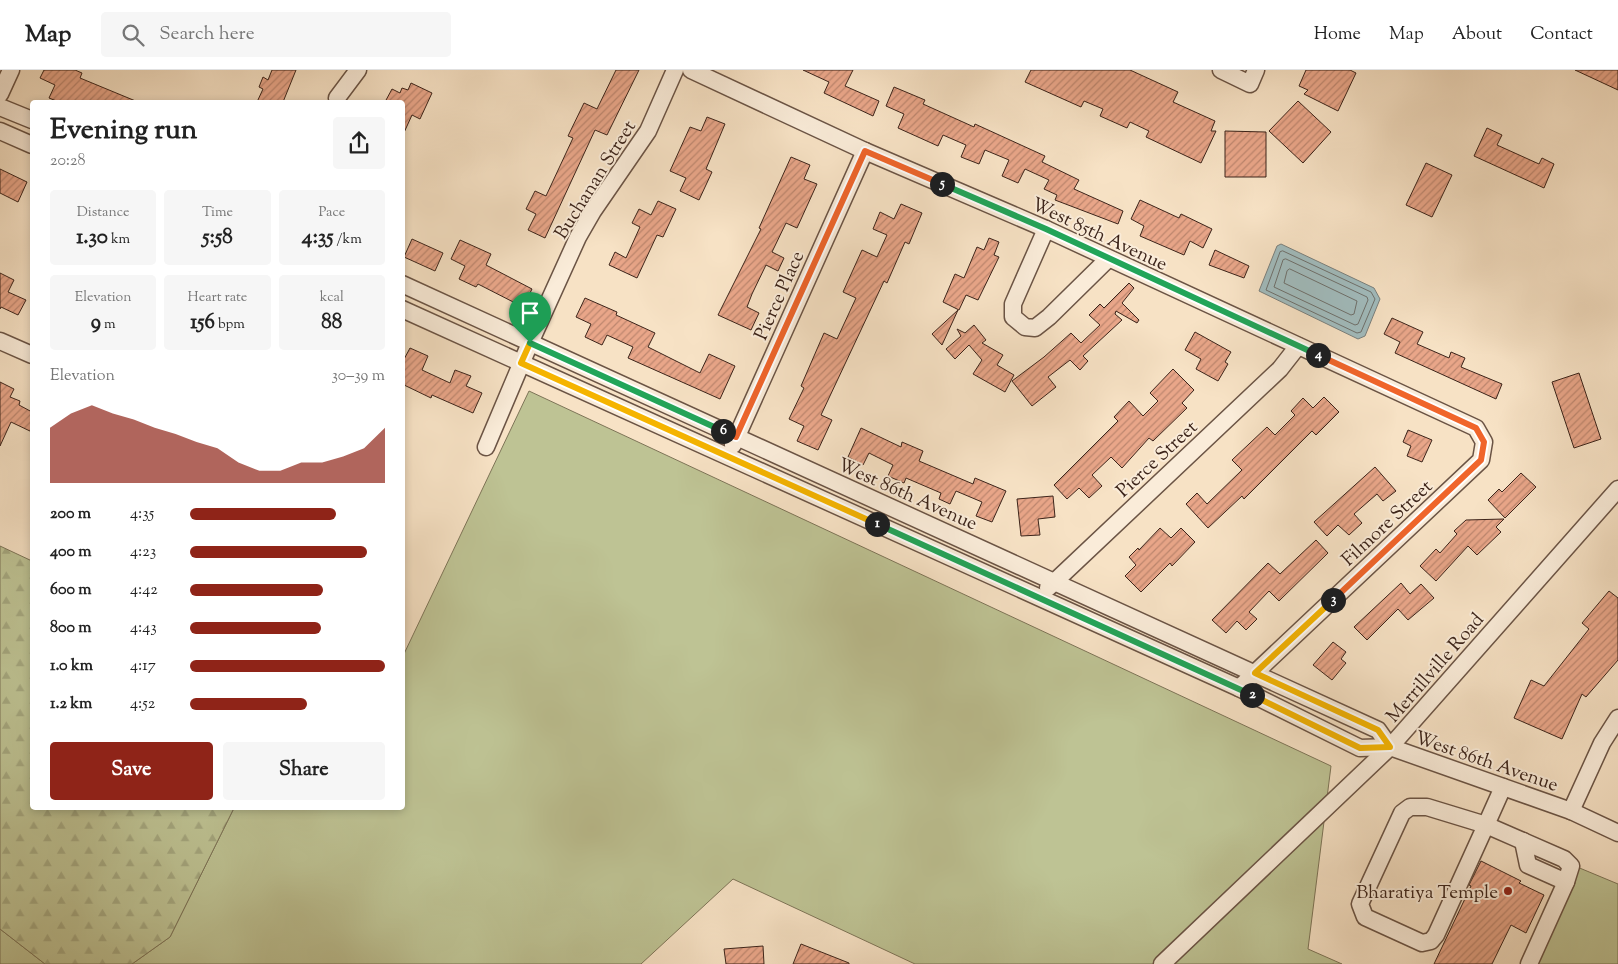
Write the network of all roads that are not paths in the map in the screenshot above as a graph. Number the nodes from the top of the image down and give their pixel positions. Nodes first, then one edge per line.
1 (11, 70) edge
2 (343, 70) edge
3 (358, 70) edge
4 (675, 70) edge
5 (691, 70) edge
6 (1221, 70) edge
7 (1253, 77) edge
8 (0, 94) edge
9 (336, 100) edge
10 (0, 107) edge
11 (30, 119) edge
12 (0, 131) edge
13 (30, 144) edge
14 (865, 151) junction
15 (1046, 229) junction
16 (1108, 259) junction
17 (405, 285) edge
18 (405, 310) edge
19 (0, 341) edge
20 (530, 343) junction
21 (1298, 346) junction
22 (30, 354) edge
23 (521, 363) junction
24 (736, 437) junction
25 (1484, 442) joint
26 (486, 447) dead end
27 (728, 456) junction
28 (1618, 489) edge
29 (1056, 582) junction
30 (1038, 597) junction
31 (1255, 673) junction
32 (1239, 688) junction
33 (1618, 718) edge
34 (1390, 747) junction
35 (1503, 787) junction
36 (1571, 811) junction
37 (1486, 825) junction
38 (1618, 832) edge
39 (1523, 841) junction
40 (1552, 854) junction
41 (1545, 872) junction
42 (1566, 882) junction
43 (1162, 964) edge
44 (1529, 964) edge

1 - 8 street
2 - 9 street
3 - 9 street
4 - 20 street, Buchanan Street
5 - 14 street, West 85th Avenue
6 - 7 street
10 - 11 street
12 - 13 street
14 - 15 street, West 85th Avenue
14 - 24 street, Pierce Place
15 - 16 street, West 85th Avenue
15 - 16 street
16 - 21 street, West 85th Avenue
17 - 20 street, West 86th Avenue
18 - 23 street, West 86th Avenue
19 - 22 street
20 - 23 street, Buchanan Street
20 - 24 street, West 86th Avenue
21 - 25 street, West 85th Avenue
21 - 29 street, Pierce Street
23 - 26 street, Buchanan Street
23 - 27 street, West 86th Avenue
24 - 27 street, Pierce Place
24 - 29 street, West 86th Avenue
25 - 31 street, Filmore Street
27 - 30 street, West 86th Avenue
28 - 34 street, Merrillville Road
29 - 30 street, Pierce Street
29 - 31 street, West 86th Avenue
30 - 32 street, West 86th Avenue
31 - 32 street, Filmore Street
31 - 34 street, West 86th Avenue
32 - 34 street, West 86th Avenue
33 - 36 street
34 - 35 street, West 86th Avenue
34 - 43 street, Merrillville Road
35 - 36 street, West 86th Avenue
35 - 37 street
36 - 38 street, West 86th Avenue
37 - 37 street
37 - 39 street
39 - 40 street
39 - 41 street
40 - 41 street
40 - 42 street
41 - 42 street
42 - 44 street

